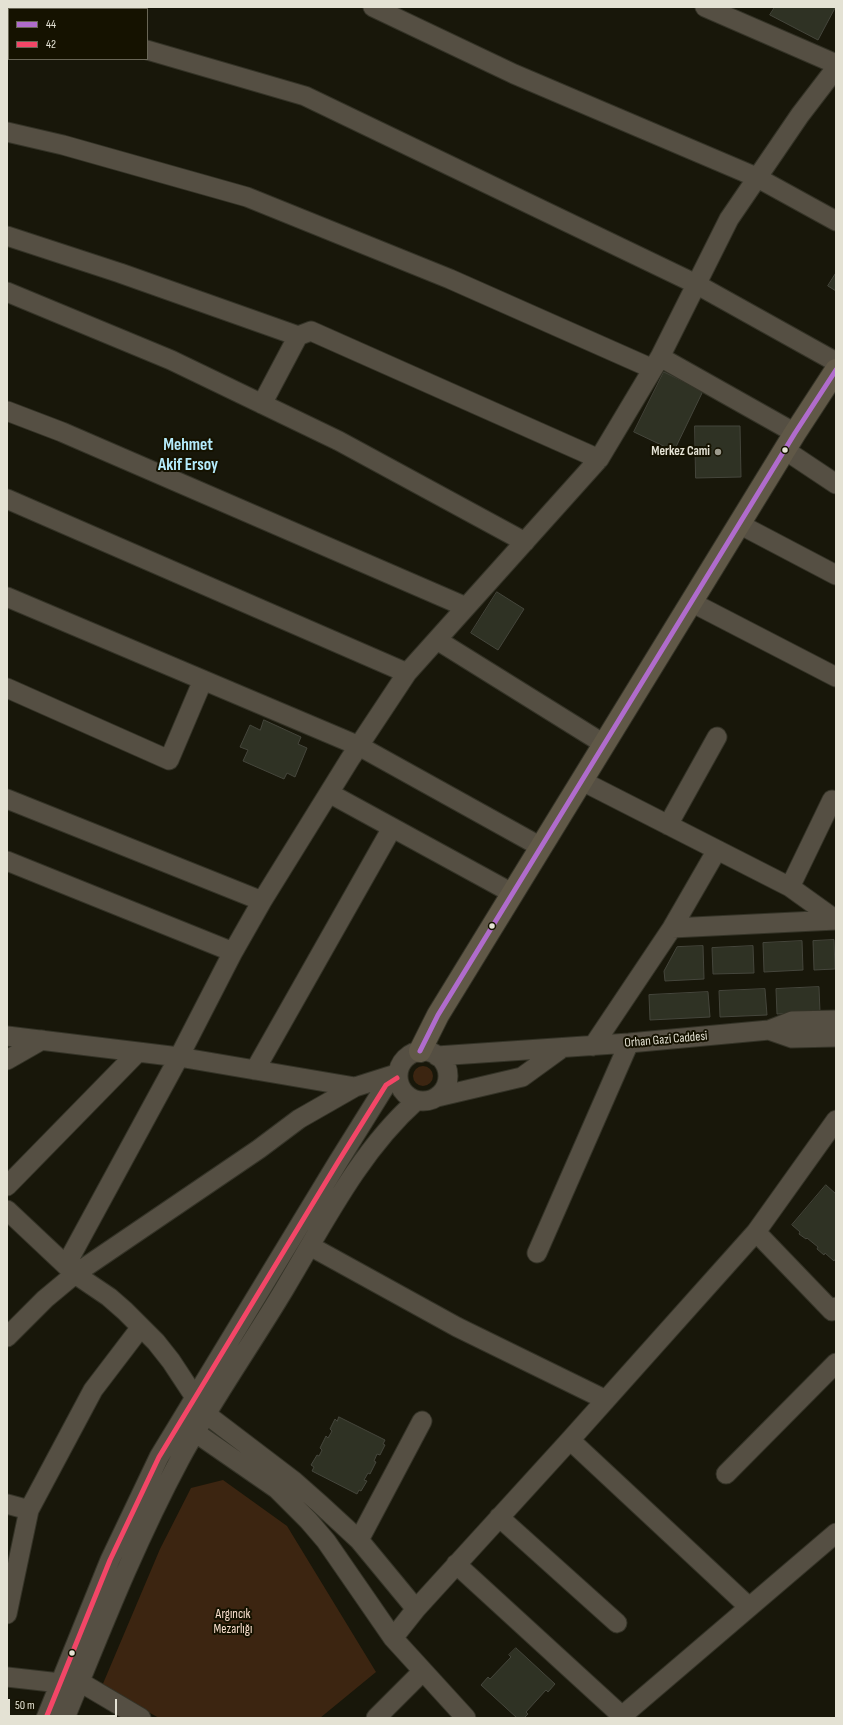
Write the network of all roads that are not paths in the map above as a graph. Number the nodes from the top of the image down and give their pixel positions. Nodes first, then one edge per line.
1 (373, 7) edge
2 (705, 7) edge
3 (148, 50) edge
4 (836, 64) edge
5 (836, 68) edge
6 (7, 132) edge
7 (756, 178) junction
8 (836, 221) edge
9 (7, 236) edge
10 (696, 284) junction
11 (7, 292) edge
12 (298, 336) junction
13 (657, 363) junction
14 (835, 371) edge
15 (262, 404) junction
16 (7, 411) edge
17 (790, 442) junction
18 (599, 459) junction
19 (836, 484) edge
20 (7, 499) edge
21 (739, 524) junction
22 (525, 542) junction
23 (836, 575) edge
24 (7, 597) edge
25 (692, 602) junction
26 (466, 607) junction
27 (437, 640) junction
28 (408, 674) junction
29 (836, 677) edge
30 (204, 680) junction
31 (7, 689) edge
32 (717, 737) dead end
33 (604, 744) junction
34 (359, 746) junction
35 (582, 780) junction
36 (329, 793) junction
37 (7, 799) edge
38 (832, 800) dead end
39 (668, 825) junction
40 (392, 828) junction
41 (541, 847) junction
42 (717, 850) junction
43 (7, 861) edge
44 (790, 887) junction
45 (512, 893) junction
46 (262, 901) junction
47 (836, 920) edge
48 (672, 928) junction
49 (233, 952) junction
50 (836, 1020) edge
51 (769, 1030) junction
52 (7, 1036) edge
53 (836, 1037) edge
54 (42, 1040) junction
55 (629, 1043) junction
56 (593, 1046) junction
57 (562, 1048) junction
58 (138, 1052) junction
59 (429, 1054) junction
60 (179, 1057) junction
61 (7, 1060) edge
62 (255, 1070) junction
63 (397, 1076) junction
64 (355, 1087) junction
65 (437, 1097) junction
66 (416, 1101) junction
67 (836, 1120) edge
68 (7, 1186) edge
69 (7, 1210) edge
70 (756, 1232) junction
71 (310, 1246) junction
72 (537, 1253) dead end
73 (71, 1270) junction
74 (835, 1311) edge
75 (141, 1327) junction
76 (7, 1337) edge
77 (836, 1363) edge
78 (195, 1398) junction
79 (606, 1400) junction
80 (206, 1414) junction
81 (422, 1421) dead end
82 (188, 1427) junction
83 (570, 1440) junction
84 (726, 1474) dead end
85 (7, 1504) edge
86 (29, 1510) junction
87 (499, 1517) junction
88 (836, 1533) edge
89 (359, 1540) junction
90 (456, 1564) junction
91 (749, 1607) junction
92 (416, 1608) junction
93 (7, 1614) edge
94 (617, 1623) dead end
95 (392, 1638) junction
96 (423, 1671) junction
97 (7, 1677) edge
98 (80, 1682) junction
99 (60, 1683) junction
100 (464, 1717) edge
101 (623, 1717) edge
102 (46, 1718) edge
103 (65, 1718) edge
104 (141, 1718) edge
105 (376, 1718) edge

1 - 7 street
2 - 4 street
3 - 10 street
5 - 7 street
6 - 13 street
7 - 8 street
7 - 10 street
9 - 12 street
10 - 13 street
10 - 14 street
11 - 15 street
12 - 15 street
12 - 18 street
13 - 17 street
13 - 18 street
14 - 17 main road
15 - 22 street
16 - 26 street
17 - 19 street
17 - 21 main road
18 - 22 street
20 - 28 street
21 - 23 street
21 - 25 main road
22 - 26 street
24 - 30 street
25 - 29 street
25 - 33 main road
26 - 27 street
27 - 28 street
27 - 33 street
28 - 34 street
30 - 31 street
30 - 34 street
32 - 39 street
33 - 35 main road
34 - 36 street
34 - 41 street
35 - 39 street
35 - 41 main road
36 - 40 street
36 - 46 street
37 - 46 street
38 - 44 street
39 - 42 street
40 - 45 street
40 - 62 street
41 - 45 main road
42 - 44 street
42 - 48 street
43 - 49 street
44 - 47 street
45 - 59 main road
46 - 49 street
47 - 48 street
48 - 56 street
49 - 60 street
50 - 51 street, Orhan Gazi Caddesi
51 - 53 street, Orhan Gazi Caddesi
51 - 55 street, Orhan Gazi Caddesi
52 - 54 street
54 - 58 street
54 - 61 street
55 - 56 street, Orhan Gazi Caddesi
55 - 72 street
56 - 57 street, Orhan Gazi Caddesi
57 - 59 street, Orhan Gazi Caddesi
57 - 65 street
58 - 60 street
58 - 68 street
59 - 63 street
59 - 65 street
60 - 62 street
60 - 73 street
62 - 64 street
63 - 64 street
63 - 66 street
63 - 78 street
64 - 73 street
65 - 66 street
66 - 71 street
67 - 70 street
69 - 73 street
70 - 74 street
70 - 79 street
71 - 79 street
71 - 80 street
73 - 75 street
73 - 76 street
75 - 78 street
75 - 86 street
77 - 84 street
78 - 80 street
78 - 82 street
79 - 83 street
80 - 82 street
80 - 89 street
81 - 89 street
82 - 95 street
82 - 98 street
82 - 99 street
83 - 87 street
83 - 91 street
85 - 86 street
86 - 93 street
87 - 90 street
87 - 94 street
88 - 91 street
89 - 92 street
90 - 92 street
90 - 101 street
91 - 101 street
92 - 95 street
95 - 96 street
96 - 100 street
96 - 105 street
97 - 99 street
98 - 103 street
98 - 104 street
99 - 102 street

